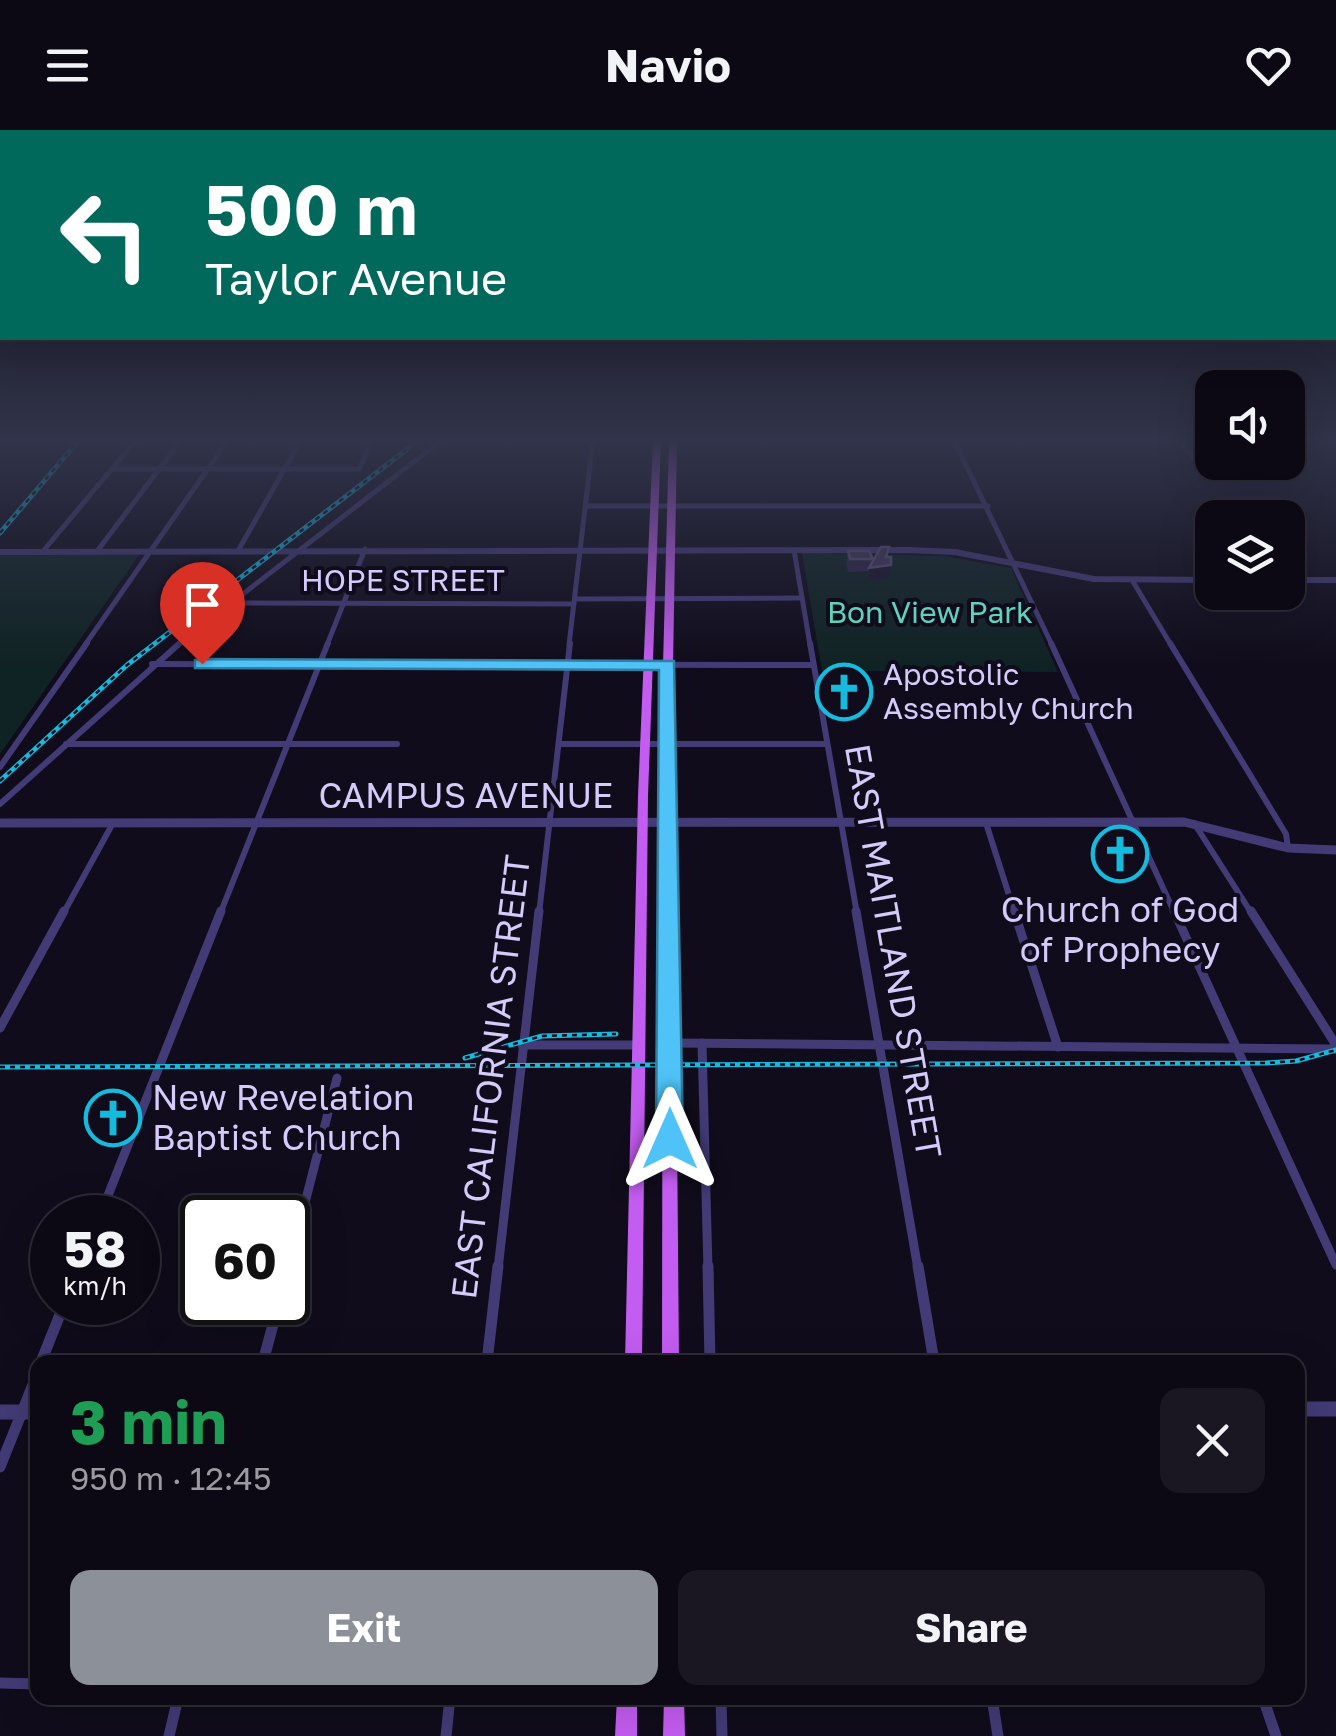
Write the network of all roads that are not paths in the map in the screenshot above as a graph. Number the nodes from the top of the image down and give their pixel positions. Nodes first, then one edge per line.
1 (73, 515) edge
2 (125, 515) edge
3 (177, 515) edge
4 (258, 515) edge
5 (345, 515) edge
6 (585, 515) edge
7 (652, 515) edge
8 (672, 515) edge
9 (992, 515) edge
10 (365, 549) junction
11 (0, 550) edge
12 (44, 550) junction
13 (98, 550) junction
14 (154, 550) junction
15 (239, 550) junction
16 (300, 550) junction
17 (582, 550) junction
18 (652, 550) junction
19 (671, 550) junction
20 (794, 550) junction
21 (1014, 564) junction
22 (1132, 580) junction
23 (1195, 580) edge
24 (1305, 580) edge
25 (1336, 580) edge
26 (651, 598) junction
27 (669, 598) junction
28 (802, 598) junction
29 (574, 601) junction
30 (232, 603) junction
31 (344, 603) junction
32 (152, 664) junction
33 (318, 665) junction
34 (648, 665) junction
35 (668, 665) junction
36 (813, 665) junction
37 (567, 666) junction
38 (66, 744) junction
39 (286, 744) junction
40 (397, 744) dead end
41 (560, 744) junction
42 (826, 744) junction
43 (645, 745) junction
44 (668, 745) junction
45 (0, 767) edge
46 (0, 804) edge
47 (256, 822) junction
48 (1133, 822) junction
49 (0, 823) edge
50 (113, 823) junction
51 (840, 823) junction
52 (986, 823) junction
53 (551, 824) junction
54 (643, 824) junction
55 (670, 824) junction
56 (1194, 824) junction
57 (1288, 848) junction
58 (1336, 850) edge
59 (0, 1028) edge
60 (702, 1043) junction
61 (670, 1044) junction
62 (522, 1045) junction
63 (637, 1045) junction
64 (880, 1046) junction
65 (1236, 1046) junction
66 (1058, 1047) junction
67 (1336, 1047) edge
68 (337, 1078) dead end
69 (108, 1195) edge
70 (307, 1195) edge
71 (1336, 1264) edge
72 (56, 1325) edge
73 (273, 1325) edge
74 (45, 1355) edge
75 (265, 1355) edge
76 (488, 1355) edge
77 (634, 1355) edge
78 (671, 1355) edge
79 (710, 1355) edge
80 (933, 1355) edge
81 (1305, 1409) edge
82 (1336, 1409) edge
83 (0, 1412) edge
84 (30, 1412) edge
85 (0, 1467) edge
86 (0, 1684) edge
87 (30, 1684) edge
88 (176, 1705) edge
89 (449, 1705) edge
90 (627, 1705) edge
91 (674, 1705) edge
92 (721, 1705) edge
93 (993, 1705) edge
94 (1265, 1705) edge
95 (169, 1736) edge
96 (446, 1736) edge
97 (626, 1736) edge
98 (674, 1736) edge
99 (722, 1736) edge
100 (998, 1736) edge
101 (1276, 1736) edge

1 - 12 street
2 - 13 street
3 - 14 street
4 - 15 street
5 - 16 street
6 - 17 street, EAST CALIFORNIA STREET
7 - 18 main road
8 - 19 main road
9 - 21 street
10 - 16 street
10 - 17 street
10 - 31 street
11 - 12 street
12 - 13 street
13 - 14 street
14 - 15 street
14 - 45 street
15 - 16 street
16 - 30 street
17 - 18 street
17 - 29 street, EAST CALIFORNIA STREET
18 - 19 street
18 - 26 main road
19 - 20 street
19 - 27 main road
20 - 21 street
20 - 28 street, EAST MAITLAND STREET
21 - 22 street
21 - 48 street
22 - 23 street
22 - 57 street
24 - 25 street
26 - 27 street, HOPE STREET
26 - 29 street, HOPE STREET
26 - 34 main road
27 - 28 street, HOPE STREET
27 - 35 main road
28 - 36 street, EAST MAITLAND STREET
29 - 31 street, HOPE STREET
29 - 37 street, EAST CALIFORNIA STREET
30 - 31 street, HOPE STREET
30 - 32 street
31 - 33 street
32 - 33 street
32 - 38 street
33 - 37 street
33 - 39 street
34 - 35 street
34 - 37 street
34 - 43 main road
35 - 36 street
35 - 44 main road
36 - 42 street, EAST MAITLAND STREET
37 - 41 street, EAST CALIFORNIA STREET
38 - 39 street
38 - 46 street
39 - 40 street
39 - 47 street
41 - 43 street
41 - 53 street, EAST CALIFORNIA STREET
42 - 44 street
42 - 51 street, EAST MAITLAND STREET
43 - 44 street
43 - 54 main road
44 - 55 main road
47 - 50 street, CAMPUS AVENUE
47 - 53 street, CAMPUS AVENUE
47 - 69 street
48 - 52 street, CAMPUS AVENUE
48 - 56 street, CAMPUS AVENUE
48 - 65 street
49 - 50 street, CAMPUS AVENUE
50 - 59 street
51 - 52 street, CAMPUS AVENUE
51 - 55 street, CAMPUS AVENUE
51 - 64 street, EAST MAITLAND STREET
52 - 66 street
53 - 54 street, CAMPUS AVENUE
53 - 62 street, EAST CALIFORNIA STREET
54 - 55 street, CAMPUS AVENUE
54 - 63 main road
55 - 61 main road
56 - 57 street, CAMPUS AVENUE
56 - 67 street
57 - 58 street, CAMPUS AVENUE
60 - 61 street
60 - 64 street
60 - 79 street
61 - 78 main road
62 - 63 street
62 - 76 street, EAST CALIFORNIA STREET
63 - 77 main road
64 - 66 street
64 - 80 street, EAST MAITLAND STREET
65 - 66 street
65 - 67 street
65 - 71 street
68 - 70 street
72 - 74 street
73 - 75 street
81 - 82 street
83 - 84 street
84 - 85 street
86 - 87 street
88 - 95 street
89 - 96 street
90 - 97 main road
91 - 98 main road
92 - 99 street
93 - 100 street
94 - 101 street

